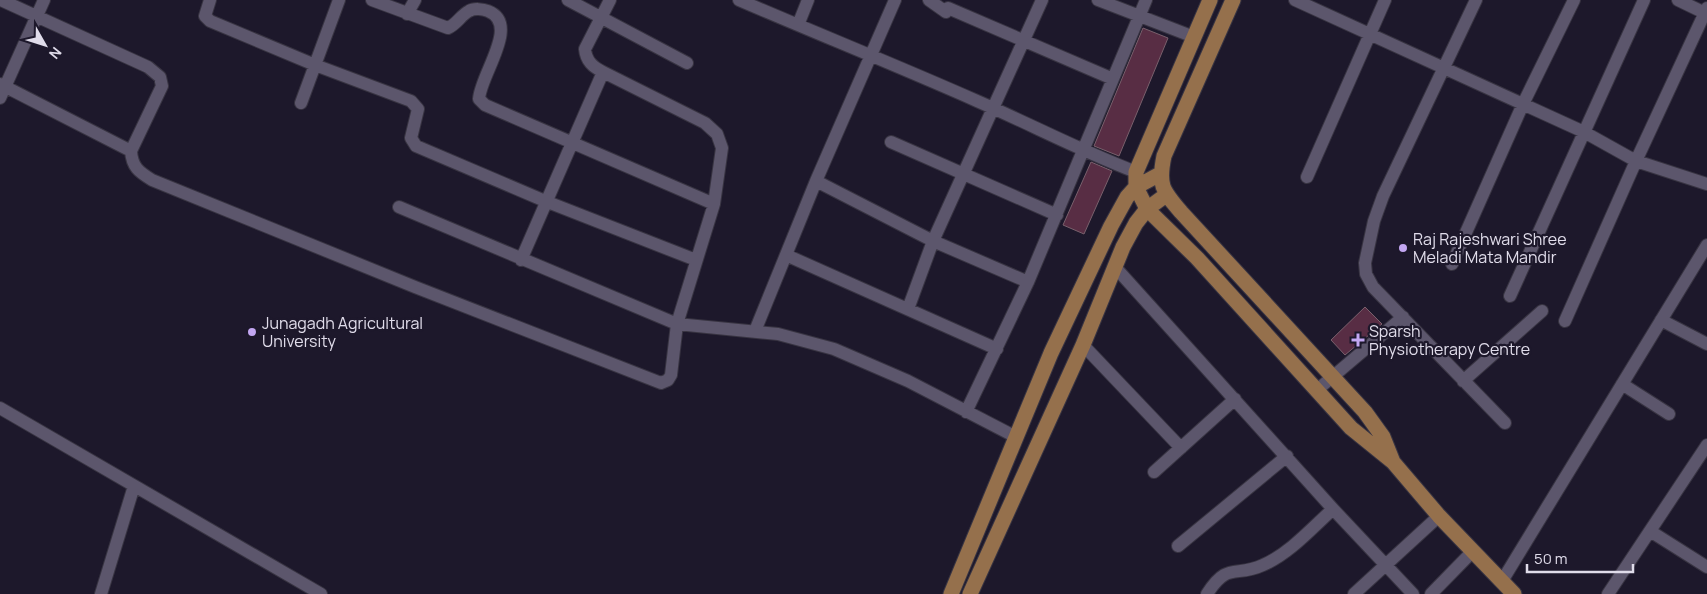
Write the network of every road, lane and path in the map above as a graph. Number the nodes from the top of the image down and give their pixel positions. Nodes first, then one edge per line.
1 (1, 0) edge
2 (44, 0) edge
3 (210, 0) edge
4 (339, 0) edge
5 (372, 0) edge
6 (415, 0) edge
7 (568, 0) edge
8 (610, 0) edge
9 (739, 0) edge
10 (808, 0) edge
11 (896, 0) edge
12 (929, 0) edge
13 (1042, 0) edge
14 (1098, 0) edge
15 (1146, 0) edge
16 (1210, 0) edge
17 (1233, 0) edge
18 (1295, 0) edge
19 (1385, 0) edge
20 (1476, 0) edge
21 (1574, 0) edge
22 (1644, 0) edge
23 (1678, 0) edge
24 (1706, 12) edge
25 (407, 14) junction
26 (36, 16) junction
27 (1139, 16) junction
28 (601, 18) junction
29 (798, 25) junction
30 (1369, 34) junction
31 (1194, 38) junction
32 (1024, 40) junction
33 (872, 54) junction
34 (687, 63) dead end
35 (316, 65) junction
36 (1444, 68) junction
37 (603, 72) junction
38 (1113, 79) junction
39 (2, 90) edge
40 (301, 103) dead end
41 (1523, 104) junction
42 (995, 109) junction
43 (1584, 132) junction
44 (891, 142) dead end
45 (572, 143) junction
46 (130, 151) junction
47 (1084, 152) junction
48 (1636, 162) junction
49 (966, 174) junction
50 (1160, 174) junction
51 (1307, 178) dead end
52 (1136, 180) junction
53 (816, 181) junction
54 (1707, 184) edge
55 (1166, 195) junction
56 (546, 201) junction
57 (714, 204) junction
58 (399, 207) dead end
59 (1147, 208) junction
60 (1057, 215) junction
61 (933, 242) junction
62 (1705, 251) edge
63 (786, 255) junction
64 (520, 260) junction
65 (696, 260) junction
66 (1452, 264) dead end
67 (1115, 267) junction
68 (1028, 282) junction
69 (1510, 296) dead end
70 (908, 309) junction
71 (1542, 311) dead end
72 (1403, 317) junction
73 (1661, 320) junction
74 (1566, 321) dead end
75 (681, 324) junction
76 (755, 331) junction
77 (1707, 344) edge
78 (1083, 345) junction
79 (997, 349) junction
80 (1332, 377) junction
81 (1463, 381) junction
82 (1622, 384) junction
83 (1317, 390) junction
84 (1235, 399) junction
85 (0, 408) edge
86 (966, 412) junction
87 (1669, 414) dead end
88 (1505, 423) dead end
89 (1016, 437) junction
90 (1707, 445) edge
91 (1181, 448) junction
92 (1287, 456) junction
93 (1393, 462) junction
94 (1154, 472) dead end
95 (134, 486) junction
96 (1333, 508) junction
97 (1439, 516) junction
98 (1650, 531) junction
99 (1178, 546) dead end
100 (1473, 550) junction
101 (1386, 563) junction
102 (1707, 568) edge
103 (1502, 581) junction
104 (101, 594) edge
105 (321, 594) edge
106 (951, 594) edge
107 (970, 594) edge
108 (1208, 594) edge
109 (1354, 594) edge
110 (1413, 594) edge
111 (1431, 594) edge
112 (1514, 594) edge
113 (1608, 594) edge

1 - 26 street
2 - 26 street
3 - 35 street
4 - 35 street
5 - 25 street
6 - 25 street
7 - 28 street
8 - 28 street
9 - 29 street
10 - 29 street
11 - 33 street
12 - 32 street
13 - 32 street
14 - 27 street
15 - 27 street
16 - 31 main road
17 - 50 main road
18 - 30 street
19 - 30 street
20 - 36 street
21 - 41 street
22 - 43 street
23 - 24 street
24 - 48 street
25 - 45 street
26 - 39 street
26 - 46 street
27 - 31 street
27 - 38 street
28 - 34 street
28 - 37 street
29 - 33 street
30 - 36 street
30 - 51 street
31 - 52 main road
32 - 38 street
32 - 42 street
33 - 42 street
33 - 53 street
35 - 40 street
35 - 56 street
36 - 41 street
36 - 72 street
37 - 45 street
37 - 57 street
38 - 47 street
39 - 46 street
41 - 43 street
41 - 66 street
42 - 47 street
42 - 49 street
43 - 48 street
43 - 69 street
44 - 49 street
45 - 56 street
45 - 57 street
46 - 75 street
47 - 52 street
47 - 60 street
48 - 54 street
48 - 74 street
49 - 60 street
49 - 61 street
50 - 52 main road
50 - 55 main road
52 - 59 main road
52 - 89 main road
53 - 61 street
53 - 63 street
55 - 59 main road
55 - 80 main road
56 - 64 street
56 - 65 street
57 - 65 street
58 - 64 street
59 - 67 main road
59 - 83 main road
60 - 68 street
61 - 68 street
61 - 70 street
62 - 73 street
63 - 70 street
63 - 76 street
64 - 75 street
65 - 75 street
67 - 78 main road
67 - 84 street
68 - 79 street
70 - 79 street
71 - 81 street
72 - 80 street
72 - 81 street
73 - 77 street
73 - 82 street
75 - 76 street
76 - 86 street
78 - 91 street
78 - 107 main road
79 - 86 street
80 - 83 street
80 - 93 main road
81 - 88 street
82 - 87 street
82 - 103 street
83 - 93 main road
84 - 91 street
84 - 92 street
85 - 95 street
86 - 89 street
89 - 106 main road
90 - 98 street
91 - 94 street
92 - 96 street
92 - 99 street
93 - 97 main road
95 - 104 street
95 - 105 street
96 - 101 street
96 - 108 street
97 - 100 main road
97 - 101 street
98 - 102 street
98 - 113 street
100 - 103 main road
100 - 111 street
101 - 109 street
101 - 110 street
103 - 112 main road

